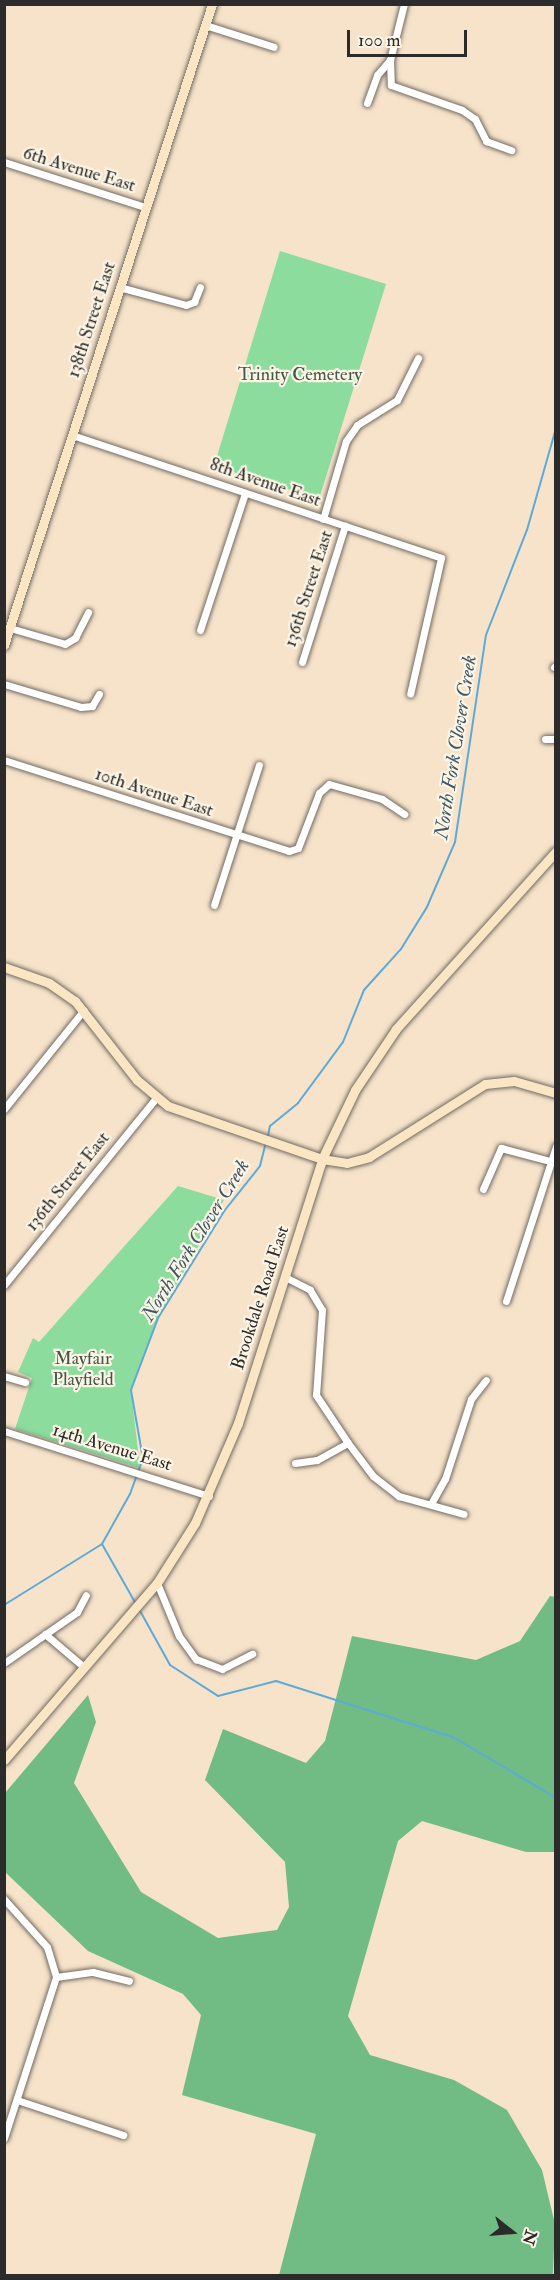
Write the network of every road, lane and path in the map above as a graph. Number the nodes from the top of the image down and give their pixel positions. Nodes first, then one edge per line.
1 (212, 4) edge
2 (404, 4) edge
3 (205, 25) junction
4 (274, 46) dead end
5 (390, 60) junction
6 (367, 103) dead end
7 (511, 150) dead end
8 (4, 162) edge
9 (145, 207) junction
10 (120, 287) junction
11 (200, 287) dead end
12 (418, 358) dead end
13 (72, 435) junction
14 (245, 493) junction
15 (323, 519) junction
16 (345, 526) junction
17 (88, 612) dead end
18 (10, 627) junction
19 (201, 630) dead end
20 (4, 645) edge
21 (302, 662) dead end
22 (4, 684) edge
23 (99, 694) dead end
24 (410, 694) dead end
25 (545, 739) dead end
26 (555, 739) edge
27 (4, 760) edge
28 (260, 765) dead end
29 (404, 814) dead end
30 (237, 835) junction
31 (555, 851) edge
32 (214, 905) dead end
33 (4, 967) edge
34 (84, 1010) junction
35 (554, 1090) edge
36 (156, 1098) junction
37 (4, 1109) edge
38 (555, 1146) edge
39 (322, 1159) junction
40 (550, 1161) junction
41 (483, 1189) dead end
42 (285, 1277) junction
43 (4, 1285) edge
44 (506, 1301) dead end
45 (4, 1376) edge
46 (486, 1380) dead end
47 (25, 1382) dead end
48 (4, 1431) edge
49 (348, 1443) junction
50 (295, 1463) dead end
51 (209, 1496) junction
52 (432, 1502) junction
53 (464, 1514) dead end
54 (157, 1583) junction
55 (86, 1595) dead end
56 (45, 1634) junction
57 (252, 1654) dead end
58 (4, 1663) edge
59 (85, 1668) junction
60 (4, 1760) edge
61 (4, 1899) edge
62 (56, 1977) junction
63 (129, 1981) dead end
64 (17, 2100) junction
65 (123, 2135) dead end
66 (4, 2138) edge

1 - 3 street, 138th Street East
2 - 5 street
3 - 4 street
3 - 9 street, 138th Street East
5 - 6 street
5 - 7 street
8 - 9 street, 6th Avenue East
9 - 10 street, 138th Street East
10 - 11 street
10 - 13 street, 138th Street East
12 - 15 street, 136th Street East
13 - 14 street, 8th Avenue East
13 - 18 street, 138th Street East
14 - 15 street, 8th Avenue East
14 - 19 street
15 - 16 street, 8th Avenue East
16 - 21 street, 136th Street East
16 - 24 street, 8th Avenue East
17 - 18 street
18 - 20 street, 138th Street East
22 - 23 street
25 - 26 street
27 - 30 street, 10th Avenue East
28 - 30 street
29 - 30 street, 10th Avenue East
30 - 32 street
31 - 39 street, Brookdale Road East
33 - 34 street
34 - 36 street
34 - 37 street
35 - 39 street
36 - 39 street
36 - 43 street, 136th Street East
38 - 40 street
39 - 42 street, Brookdale Road East
40 - 41 street
40 - 44 street
42 - 49 street
42 - 51 street, Brookdale Road East
45 - 47 street
46 - 52 street
48 - 51 street, 14th Avenue East
49 - 50 street
49 - 52 street
51 - 54 street, Brookdale Road East
52 - 53 street
54 - 57 street
54 - 59 street, Brookdale Road East
55 - 56 street
56 - 58 street
56 - 59 street
59 - 60 street, Brookdale Road East
61 - 62 street
62 - 63 street
62 - 64 street
64 - 65 street
64 - 66 street

